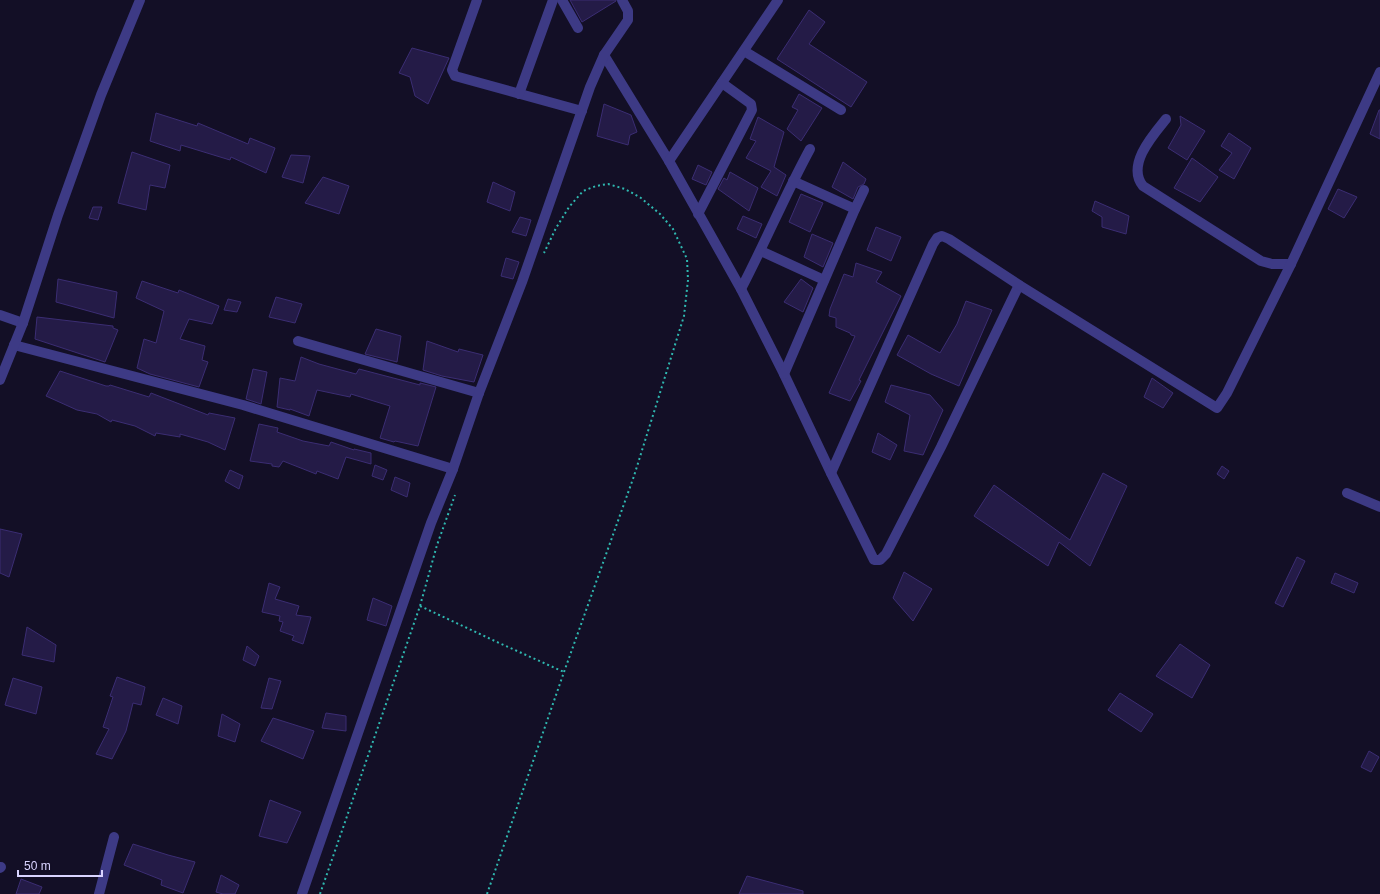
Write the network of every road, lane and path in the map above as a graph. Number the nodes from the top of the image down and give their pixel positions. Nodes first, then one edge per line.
1 (140, 0) edge
2 (477, 0) edge
3 (553, 0) edge
4 (562, 0) edge
5 (622, 0) edge
6 (778, 0) edge
7 (578, 28) dead end
8 (744, 50) junction
9 (604, 55) junction
10 (1380, 72) edge
11 (722, 83) junction
12 (520, 94) junction
13 (840, 110) dead end
14 (582, 111) junction
15 (1166, 119) dead end
16 (810, 149) dead end
17 (669, 162) junction
18 (793, 181) junction
19 (864, 190) dead end
20 (855, 210) junction
21 (698, 214) junction
22 (761, 251) junction
23 (543, 256) dead end
24 (1291, 264) junction
25 (824, 280) junction
26 (1019, 285) junction
27 (741, 289) junction
28 (0, 315) edge
29 (22, 323) junction
30 (298, 342) dead end
31 (14, 345) junction
32 (784, 374) junction
33 (0, 380) edge
34 (479, 393) junction
35 (453, 469) junction
36 (831, 474) junction
37 (456, 493) dead end
38 (1347, 493) dead end
39 (1380, 507) edge
40 (420, 606) junction
41 (564, 672) junction
42 (114, 837) dead end
43 (99, 894) edge
44 (302, 894) edge
45 (320, 894) edge
46 (487, 894) edge

1 - 29 street
2 - 12 street
3 - 12 street
4 - 7 street
5 - 9 street
6 - 8 street
8 - 11 street
8 - 13 street
9 - 14 street
9 - 17 street
10 - 24 street
11 - 17 street
11 - 21 street
12 - 14 street
14 - 34 street
15 - 24 street
16 - 18 street
17 - 21 street
18 - 20 street
18 - 22 street
19 - 20 street
20 - 25 street
21 - 27 street
22 - 25 street
22 - 27 street
23 - 41 path
24 - 26 street
25 - 32 street
26 - 36 street
26 - 36 street
27 - 32 street
28 - 29 street
29 - 31 street
30 - 34 street
31 - 33 street
31 - 35 street
32 - 36 street
34 - 35 street
35 - 44 street
37 - 40 path
38 - 39 street
40 - 41 path
40 - 45 path
41 - 46 path
42 - 43 street

